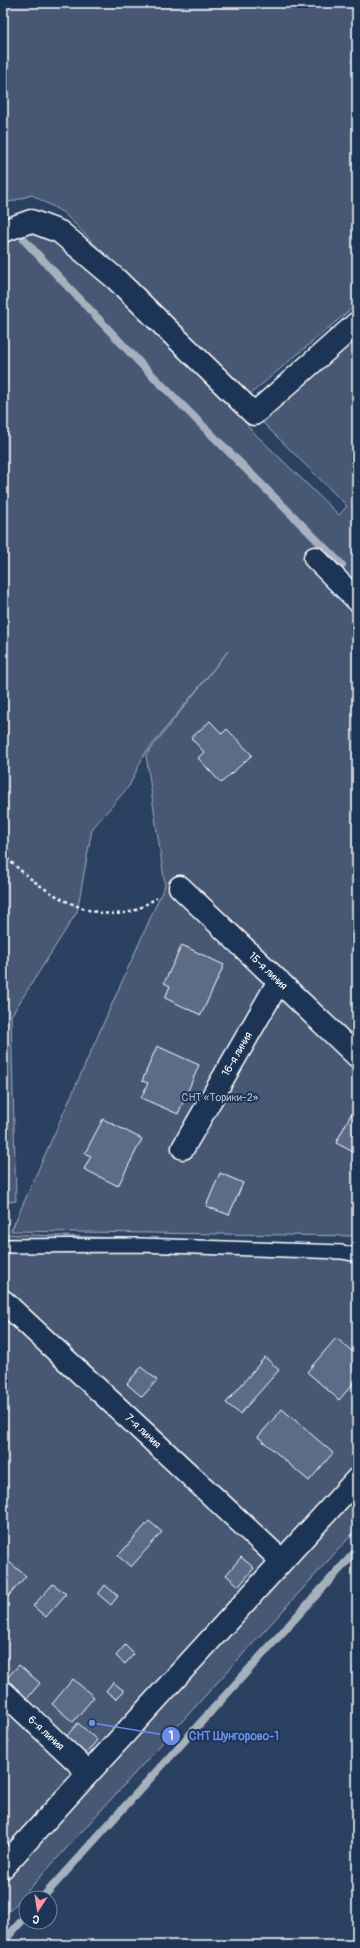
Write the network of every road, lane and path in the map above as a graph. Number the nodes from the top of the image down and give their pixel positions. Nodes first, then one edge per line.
1 (3, 231) edge
2 (357, 323) edge
3 (315, 558) dead end
4 (357, 600) edge
5 (3, 854) edge
6 (180, 887) joint
7 (279, 981) junction
8 (357, 1056) edge
9 (184, 1148) dead end
10 (3, 1246) edge
11 (357, 1255) edge
12 (3, 1301) edge
13 (357, 1479) edge
14 (282, 1561) junction
15 (3, 1692) edge
16 (89, 1773) junction
17 (3, 1868) edge

1 - 2 street
3 - 4 street
5 - 6 path
6 - 7 street, 15-я линия
7 - 8 street, 15-я линия
7 - 9 street, 16-я линия
10 - 11 lane
12 - 14 street, 7-я линия
13 - 14 street
14 - 16 street
15 - 16 street, 6-я линия
16 - 17 street

